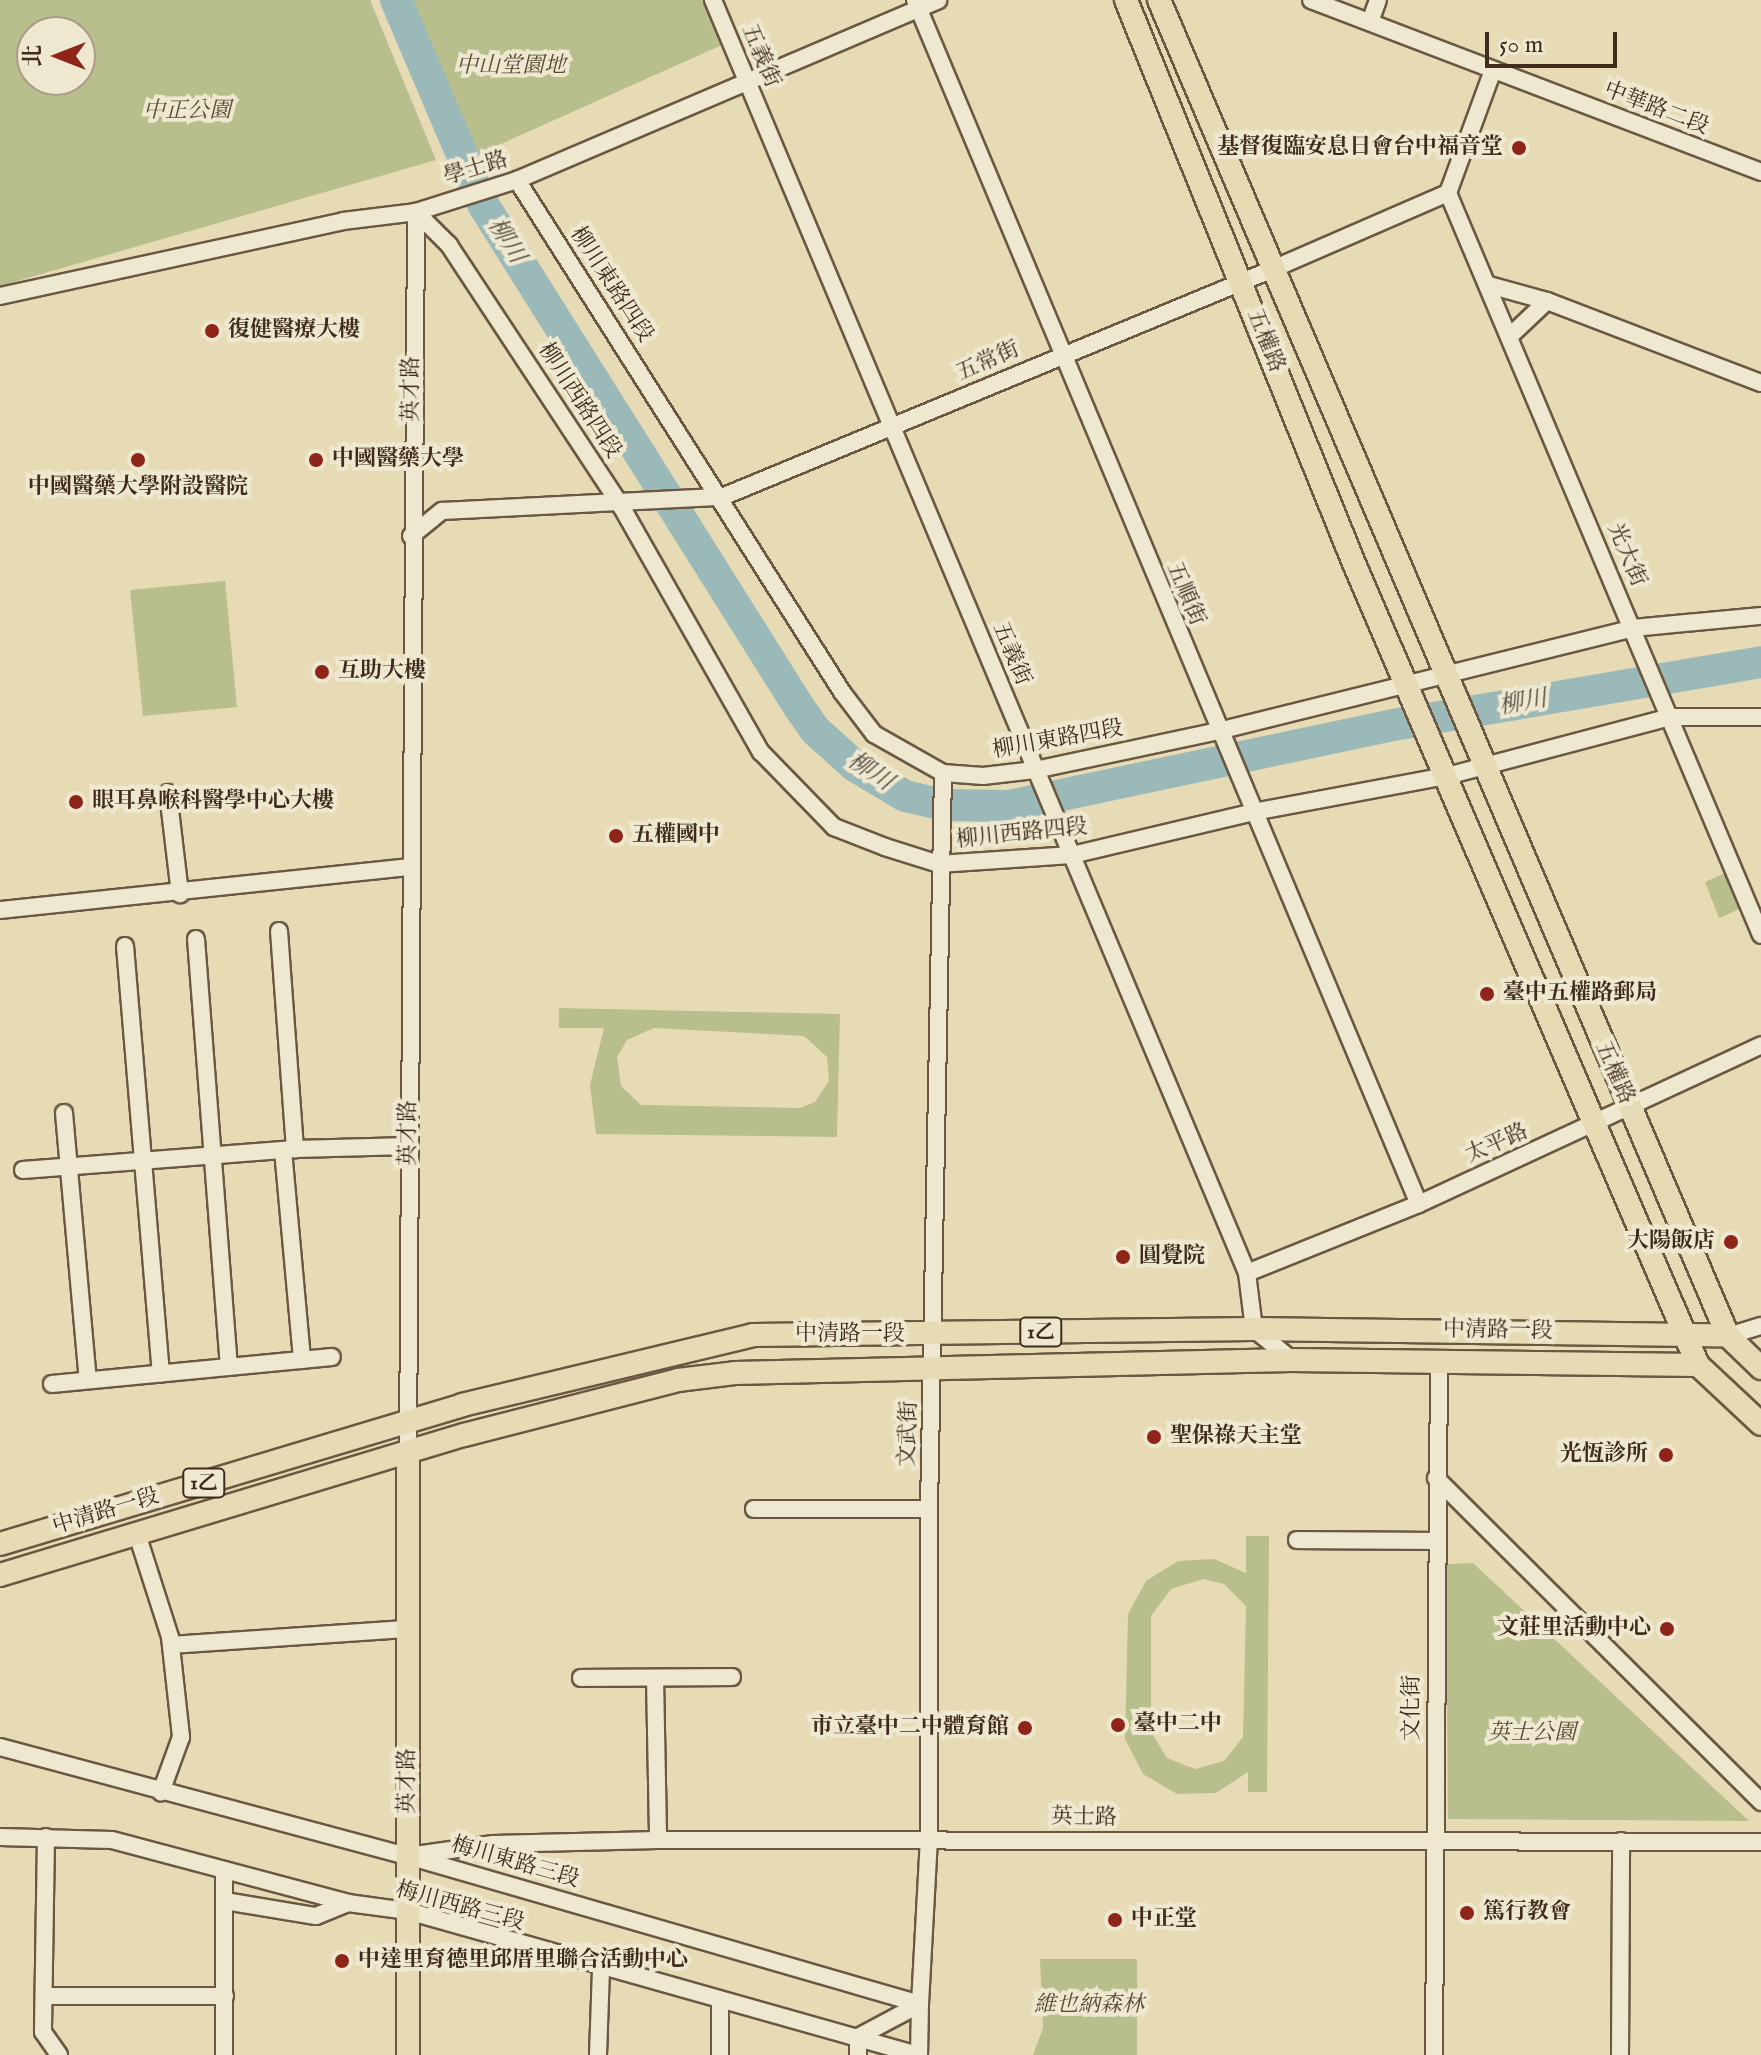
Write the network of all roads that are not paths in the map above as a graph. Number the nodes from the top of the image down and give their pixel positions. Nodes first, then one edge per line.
1 (713, 0) edge
2 (938, 0) edge
3 (1126, 0) edge
4 (1159, 0) edge
5 (1311, 0) edge
6 (1378, 0) edge
7 (917, 4) edge
8 (1370, 22) junction
9 (1493, 70) junction
10 (747, 82) junction
11 (1761, 172) edge
12 (517, 180) junction
13 (1448, 193) junction
14 (416, 212) junction
15 (1273, 269) junction
16 (1241, 282) junction
17 (1489, 285) junction
18 (0, 296) edge
19 (1547, 301) junction
20 (1510, 336) junction
21 (1061, 355) junction
22 (1761, 383) edge
23 (891, 428) junction
24 (722, 497) junction
25 (621, 506) junction
26 (411, 536) junction
27 (1761, 616) edge
28 (1633, 628) junction
29 (1443, 674) junction
30 (1407, 682) junction
31 (1667, 709) junction
32 (1761, 717) edge
33 (1218, 731) junction
34 (1482, 767) junction
35 (1035, 770) junction
36 (943, 773) junction
37 (1447, 776) junction
38 (168, 793) dead end
39 (1250, 805) junction
40 (1070, 851) junction
41 (939, 864) junction
42 (410, 867) junction
43 (180, 894) junction
44 (0, 910) edge
45 (279, 931) dead end
46 (1761, 935) edge
47 (196, 939) dead end
48 (125, 946) dead end
49 (1761, 1045) edge
50 (1629, 1108) junction
51 (64, 1113) dead end
52 (1597, 1123) junction
53 (409, 1146) junction
54 (289, 1150) junction
55 (213, 1155) junction
56 (142, 1159) junction
57 (69, 1166) junction
58 (23, 1170) dead end
59 (1419, 1204) junction
60 (1247, 1273) junction
61 (1761, 1326) edge
62 (1254, 1329) junction
63 (1686, 1333) junction
64 (932, 1334) junction
65 (1728, 1336) junction
66 (332, 1357) dead end
67 (302, 1360) junction
68 (1292, 1360) junction
69 (1439, 1361) junction
70 (932, 1365) junction
71 (1698, 1365) junction
72 (229, 1367) junction
73 (1761, 1368) edge
74 (161, 1373) junction
75 (88, 1380) junction
76 (52, 1384) dead end
77 (408, 1422) junction
78 (1761, 1424) edge
79 (408, 1453) junction
80 (1436, 1478) junction
81 (754, 1509) dead end
82 (929, 1509) junction
83 (137, 1534) junction
84 (1297, 1540) dead end
85 (1435, 1541) junction
86 (0, 1544) edge
87 (0, 1575) edge
88 (408, 1629) junction
89 (171, 1645) junction
90 (732, 1677) dead end
91 (581, 1678) dead end
92 (655, 1678) junction
93 (0, 1747) edge
94 (161, 1792) junction
95 (1761, 1802) edge
96 (0, 1837) edge
97 (46, 1837) junction
98 (929, 1838) junction
99 (658, 1840) junction
100 (1435, 1841) junction
101 (1621, 1841) junction
102 (1761, 1842) edge
103 (408, 1856) junction
104 (224, 1870) junction
105 (225, 1901) junction
106 (348, 1903) junction
107 (408, 1911) junction
108 (601, 1968) junction
109 (44, 1996) junction
110 (225, 1996) junction
111 (720, 2000) junction
112 (920, 2004) junction
113 (858, 2037) junction
114 (59, 2055) edge
115 (224, 2055) edge
116 (408, 2055) edge
117 (598, 2055) edge
118 (720, 2055) edge
119 (858, 2055) edge
120 (918, 2055) edge
121 (1434, 2055) edge
122 (1620, 2055) edge

1 - 10 street, 五義街
2 - 7 street, 學士路
3 - 16 main road, 五權路
4 - 15 main road, 五權路
5 - 8 street, 中華路二段
6 - 8 street
7 - 10 street, 學士路
7 - 21 street, 五順街
8 - 9 street, 中華路二段
9 - 11 street, 中華路二段
9 - 13 street
10 - 12 street, 學士路
10 - 23 street, 五義街
12 - 14 street, 學士路
12 - 24 street, 柳川東路四段
13 - 15 street, 五常街
13 - 17 street, 光大街
14 - 18 street, 學士路
14 - 25 street, 柳川西路四段
14 - 26 street, 英才路
15 - 16 street, 五常街
15 - 29 main road, 五權路
16 - 21 street, 五常街
16 - 30 main road, 五權路
17 - 19 street
17 - 20 street, 光大街
19 - 20 street
19 - 22 street
20 - 28 street, 光大街
21 - 23 street, 五常街
21 - 33 street, 五順街
23 - 24 street, 五常街
23 - 35 street, 五義街
24 - 25 street, 五常街
24 - 36 street, 柳川東路四段
25 - 26 street, 五常街
25 - 41 street, 柳川西路四段
26 - 42 street, 英才路
27 - 28 street, 柳川東路四段
28 - 29 street, 柳川東路四段
28 - 31 street, 光大街
29 - 30 street, 柳川東路四段
29 - 34 main road, 五權路
30 - 33 street, 柳川東路四段
30 - 37 main road, 五權路
31 - 32 street, 柳川西路四段
31 - 34 street, 柳川西路四段
31 - 46 street, 光大街
33 - 35 street, 柳川東路四段
33 - 39 street, 五順街
34 - 37 street, 柳川西路四段
34 - 50 main road, 五權路
35 - 36 street, 柳川東路四段
35 - 40 street, 五義街
36 - 41 street, 文武街
37 - 39 street, 柳川西路四段
37 - 52 main road, 五權路
38 - 43 street
39 - 40 street, 柳川西路四段
39 - 59 street, 五順街
40 - 41 street, 柳川西路四段
40 - 60 street, 五義街
41 - 64 street, 文武街
42 - 43 street
42 - 53 street, 英才路
43 - 44 street
45 - 54 street
47 - 55 street
48 - 56 street
49 - 50 street, 太平路
50 - 52 street, 太平路
50 - 65 main road, 五權路
51 - 57 street
52 - 59 street, 太平路
52 - 63 main road, 五權路
53 - 54 street
53 - 77 street, 英才路
54 - 55 street
54 - 67 street
55 - 56 street
55 - 72 street
56 - 57 street
56 - 74 street
57 - 58 street
57 - 75 street
59 - 60 street, 太平路
60 - 62 street, 五義街
61 - 65 street
62 - 63 main road, 中清路一段 / 1乙
62 - 64 main road, 中清路一段 / 1乙
62 - 68 street
63 - 65 main road, 中清路一段 / 1乙
63 - 71 main road, 五權路
64 - 70 street, 文武街
64 - 77 main road, 中清路一段 / 1乙
65 - 71 main road
65 - 73 main road, 五權路
66 - 67 street
67 - 72 street
68 - 69 main road, 中清路一段 / 1乙
68 - 70 main road, 中清路一段 / 1乙
69 - 71 main road, 中清路一段 / 1乙
69 - 80 street, 文化街
70 - 79 main road, 中清路一段 / 1乙
70 - 82 street, 文武街
71 - 78 main road
72 - 74 street
74 - 75 street
75 - 76 street
77 - 79 street, 英才路
77 - 86 main road, 中清路一段 / 1乙
79 - 83 main road, 中清路一段 / 1乙
79 - 88 main road, 英才路
80 - 85 street, 文化街
80 - 95 street
81 - 82 street
82 - 98 street, 文武街
83 - 87 main road, 中清路一段 / 1乙
83 - 89 street
84 - 85 street
85 - 100 street, 文化街
88 - 89 street
88 - 103 main road, 英才路
89 - 94 street
90 - 92 street
91 - 92 street
92 - 99 street
93 - 94 street, 梅川東路三段
94 - 103 street, 梅川東路三段
96 - 97 street, 梅川西路三段
97 - 104 street, 梅川西路三段
97 - 109 street
98 - 99 street, 英士路
98 - 100 street, 英士路
98 - 112 street, 文武街
99 - 103 street, 英士路
100 - 101 street, 英士路
100 - 121 street, 文化街
101 - 102 street, 英士路
101 - 122 street
103 - 107 main road, 英才路
103 - 112 street, 梅川東路三段
104 - 105 street
104 - 106 street, 梅川西路三段
105 - 106 street
105 - 110 street
106 - 107 street, 梅川西路三段
107 - 108 street, 梅川西路三段
107 - 116 main road, 英才路
108 - 111 street, 梅川西路三段
108 - 117 street
109 - 110 street
109 - 114 street
110 - 115 street
111 - 113 street, 梅川西路三段
111 - 118 street
112 - 113 street
112 - 120 street
113 - 119 street
113 - 120 street, 梅川西路三段

